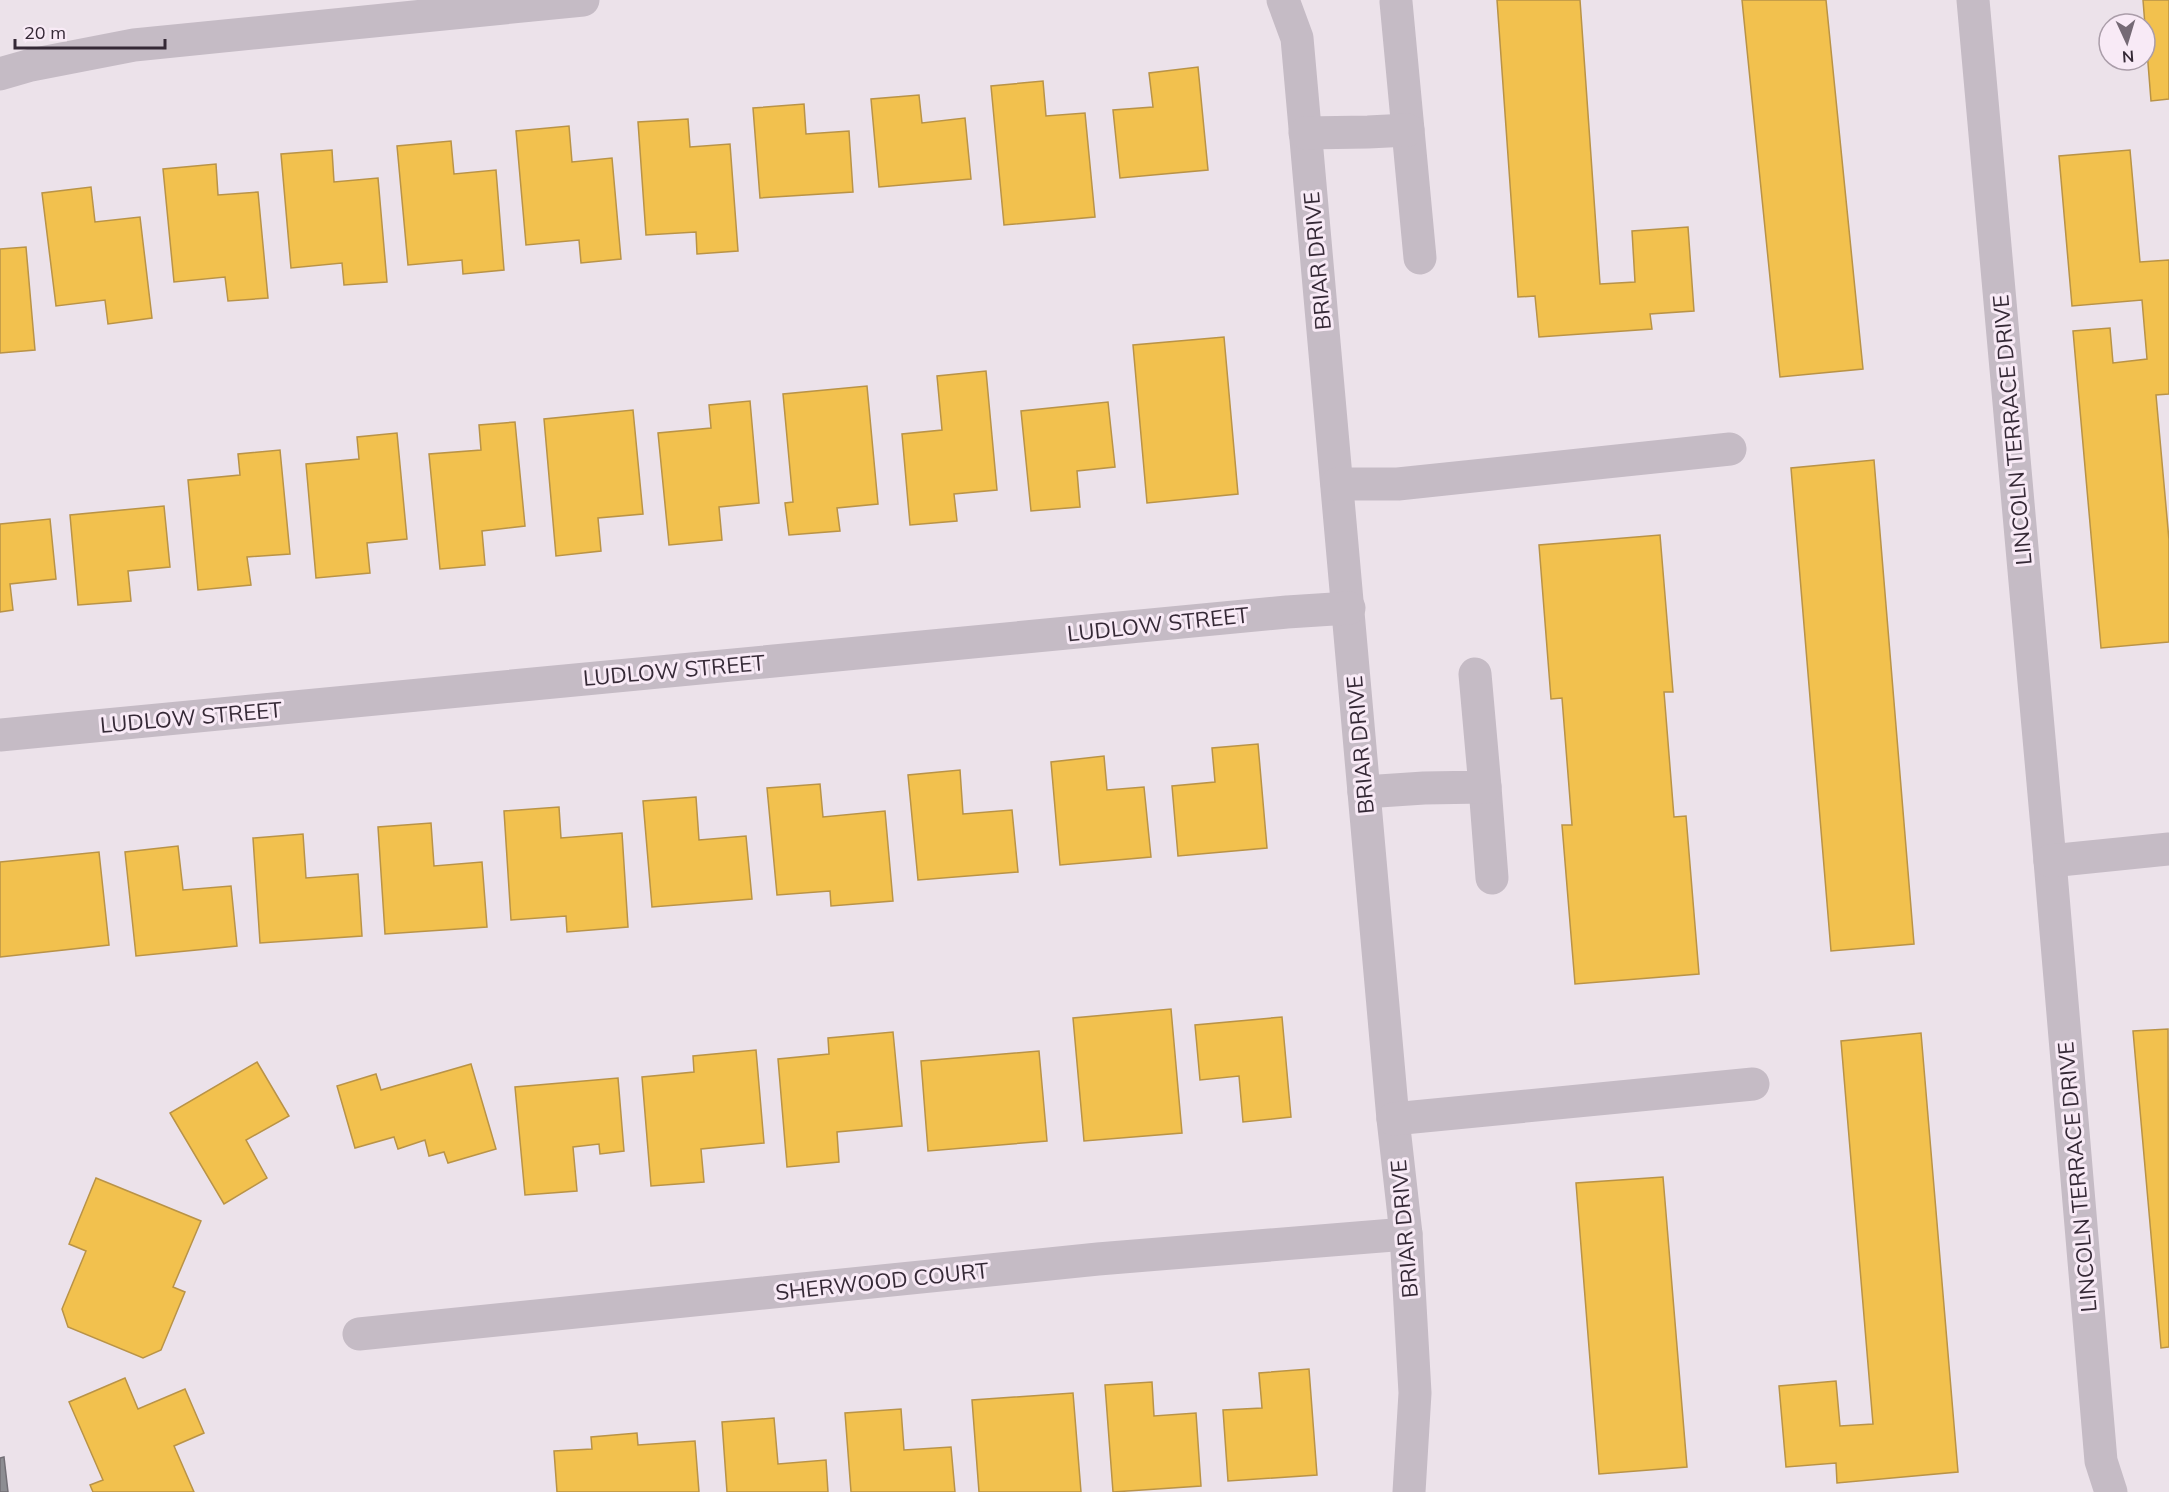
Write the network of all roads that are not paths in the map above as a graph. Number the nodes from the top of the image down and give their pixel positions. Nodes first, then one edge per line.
1 (583, 0) edge
2 (1283, 0) edge
3 (1973, 0) edge
4 (1396, 2) dead end
5 (0, 74) edge
6 (1408, 130) junction
7 (1305, 133) junction
8 (1420, 258) dead end
9 (1730, 449) dead end
10 (1336, 484) junction
11 (1349, 608) junction
12 (1475, 674) dead end
13 (0, 735) edge
14 (1485, 787) junction
15 (1364, 792) junction
16 (2169, 849) edge
17 (2050, 861) junction
18 (1492, 878) dead end
19 (1753, 1084) dead end
20 (1393, 1119) junction
21 (1406, 1234) junction
22 (359, 1334) dead end
23 (1409, 1492) edge
24 (2111, 1492) edge

1 - 5 street
2 - 7 street, BRIAR DRIVE
3 - 17 street, LINCOLN TERRACE DRIVE
4 - 6 street
6 - 7 street
6 - 8 street
7 - 10 street, BRIAR DRIVE
9 - 10 street
10 - 11 street, BRIAR DRIVE
11 - 13 street, LUDLOW STREET
11 - 15 street, BRIAR DRIVE
12 - 14 street
14 - 15 street
14 - 18 street
15 - 20 street, BRIAR DRIVE
16 - 17 street
17 - 24 street, LINCOLN TERRACE DRIVE
19 - 20 street
20 - 21 street, BRIAR DRIVE
21 - 22 street, SHERWOOD COURT
21 - 23 street, BRIAR DRIVE

